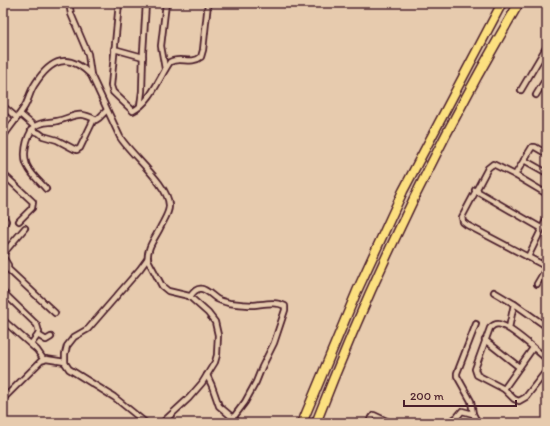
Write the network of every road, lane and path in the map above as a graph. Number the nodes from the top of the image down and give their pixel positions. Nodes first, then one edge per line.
1 (69, 3) edge
2 (119, 3) edge
3 (146, 3) edge
4 (166, 3) edge
5 (208, 3) edge
6 (519, 3) edge
7 (500, 5) edge
8 (547, 46) edge
9 (114, 49) junction
10 (143, 57) junction
11 (165, 69) junction
12 (91, 75) junction
13 (546, 79) edge
14 (547, 87) edge
15 (521, 90) dead end
16 (536, 95) dead end
17 (3, 106) edge
18 (140, 106) junction
19 (107, 110) junction
20 (18, 116) junction
21 (94, 119) junction
22 (33, 128) junction
23 (3, 136) edge
24 (547, 154) edge
25 (524, 160) junction
26 (547, 173) edge
27 (3, 174) edge
28 (515, 175) junction
29 (46, 189) dead end
30 (475, 190) junction
31 (3, 192) edge
32 (547, 194) edge
33 (3, 198) edge
34 (3, 216) edge
35 (547, 218) edge
36 (19, 221) dead end
37 (3, 228) edge
38 (25, 228) dead end
39 (541, 228) junction
40 (4, 250) edge
41 (547, 256) edge
42 (3, 257) edge
43 (528, 257) junction
44 (148, 258) junction
45 (543, 264) junction
46 (537, 284) dead end
47 (3, 292) edge
48 (494, 292) dead end
49 (190, 297) junction
50 (514, 304) junction
51 (56, 313) dead end
52 (3, 320) edge
53 (476, 324) dead end
54 (547, 326) edge
55 (509, 328) junction
56 (38, 335) junction
57 (51, 337) dead end
58 (485, 340) junction
59 (30, 344) junction
60 (533, 348) junction
61 (547, 359) edge
62 (44, 360) junction
63 (65, 362) junction
64 (519, 367) junction
65 (547, 370) edge
66 (207, 375) junction
67 (504, 389) junction
68 (3, 399) edge
69 (473, 414) junction
70 (233, 418) junction
71 (146, 423) edge
72 (162, 423) edge
73 (239, 423) edge
74 (302, 423) edge
75 (316, 423) edge
76 (368, 423) edge
77 (391, 423) edge
78 (448, 423) edge
79 (479, 423) edge

1 - 12 street
2 - 9 street
3 - 10 street
4 - 11 street
5 - 11 street
6 - 75 highway
7 - 74 highway
8 - 15 street
9 - 10 street
9 - 18 street
10 - 18 street
11 - 18 street
12 - 19 street
12 - 20 street
13 - 14 street
13 - 16 street
17 - 20 street
19 - 21 street
19 - 44 street
20 - 22 street
20 - 23 street
21 - 22 street
21 - 22 street
22 - 29 street
24 - 25 street
25 - 26 street
25 - 28 street
27 - 36 street
28 - 30 street
28 - 32 street
30 - 39 street
30 - 43 street
31 - 33 street
34 - 37 street
35 - 39 street
38 - 40 street
39 - 43 street
41 - 45 street
42 - 51 street
43 - 45 street
44 - 49 street
44 - 63 street
45 - 46 street
47 - 56 street
48 - 50 street
49 - 66 street
49 - 70 street
50 - 54 street
50 - 55 street
52 - 59 street
53 - 69 street
55 - 58 street
55 - 60 street
56 - 57 street
56 - 59 street
58 - 64 street
58 - 67 street
59 - 62 street
60 - 61 street
60 - 64 street
62 - 63 street
62 - 68 street
63 - 71 street
64 - 67 street
65 - 67 street
66 - 70 street
66 - 72 street
69 - 78 street
69 - 79 street
70 - 73 street
76 - 77 street

